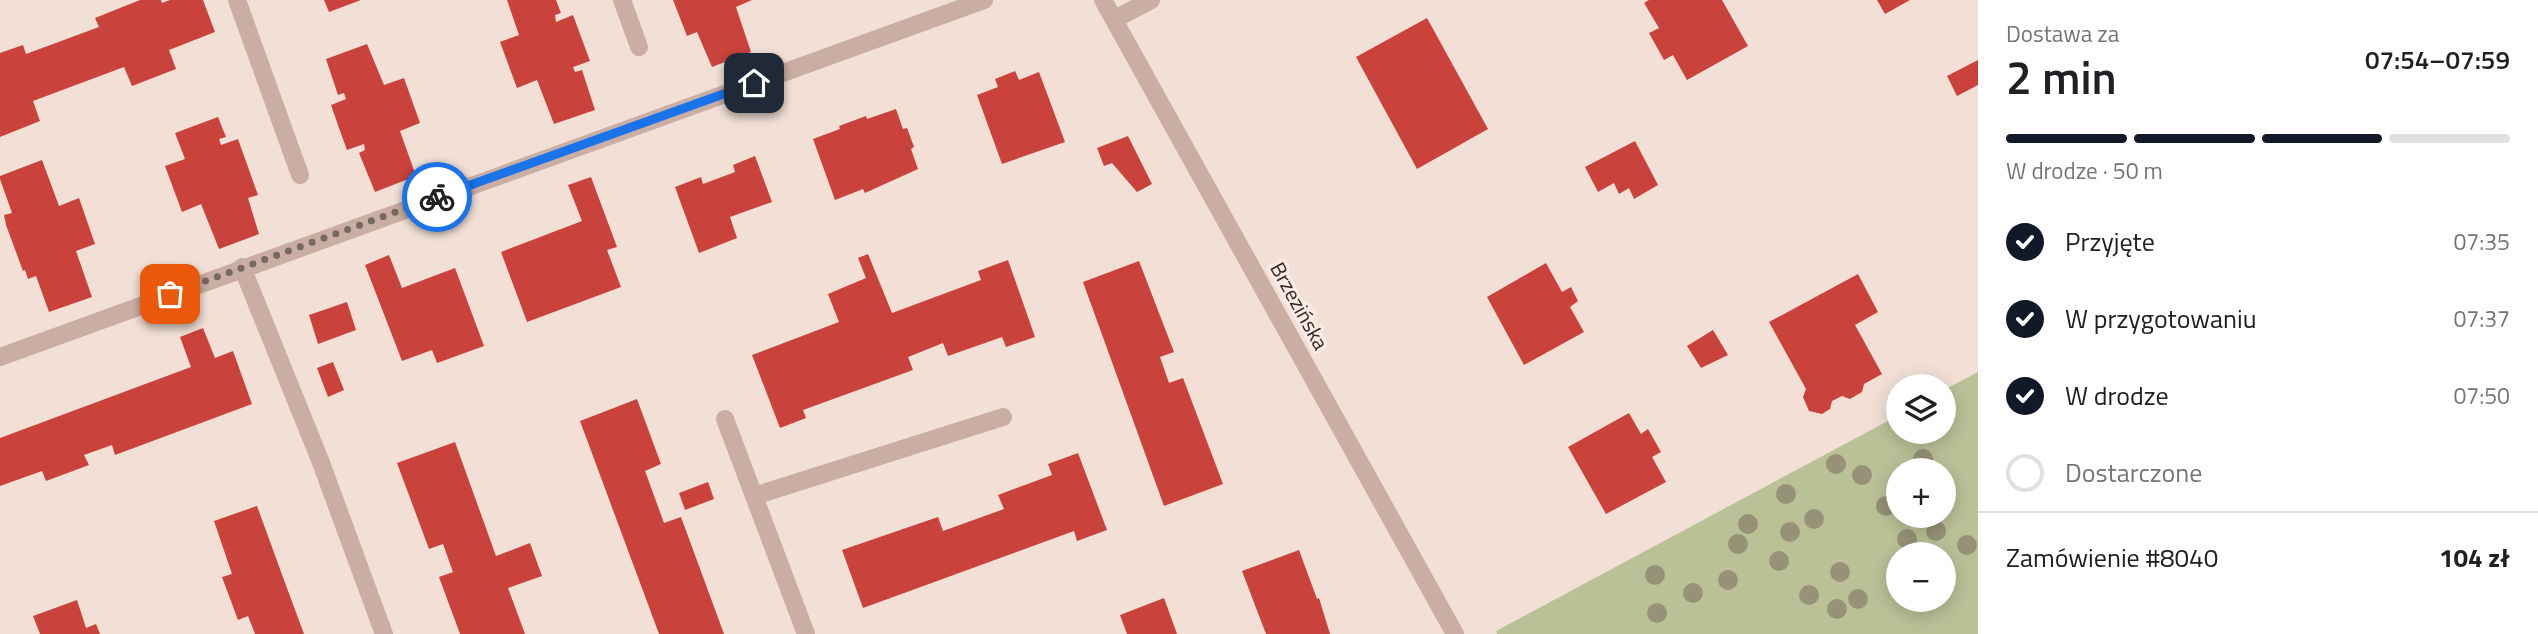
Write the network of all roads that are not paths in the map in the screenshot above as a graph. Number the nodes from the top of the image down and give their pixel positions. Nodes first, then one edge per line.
1 (237, 0) edge
2 (622, 0) edge
3 (984, 0) edge
4 (1103, 0) edge
5 (1151, 0) edge
6 (1115, 19) junction
7 (639, 47) dead end
8 (300, 175) dead end
9 (242, 267) junction
10 (0, 357) edge
11 (1003, 417) dead end
12 (725, 419) dead end
13 (754, 496) junction
14 (384, 634) edge
15 (806, 634) edge
16 (1455, 634) edge

1 - 8 street
2 - 7 street
3 - 9 street
4 - 6 street, Brzezińska
5 - 6 street
6 - 16 street, Brzezińska
9 - 10 street
9 - 14 street
11 - 13 street
12 - 13 street
13 - 15 street

